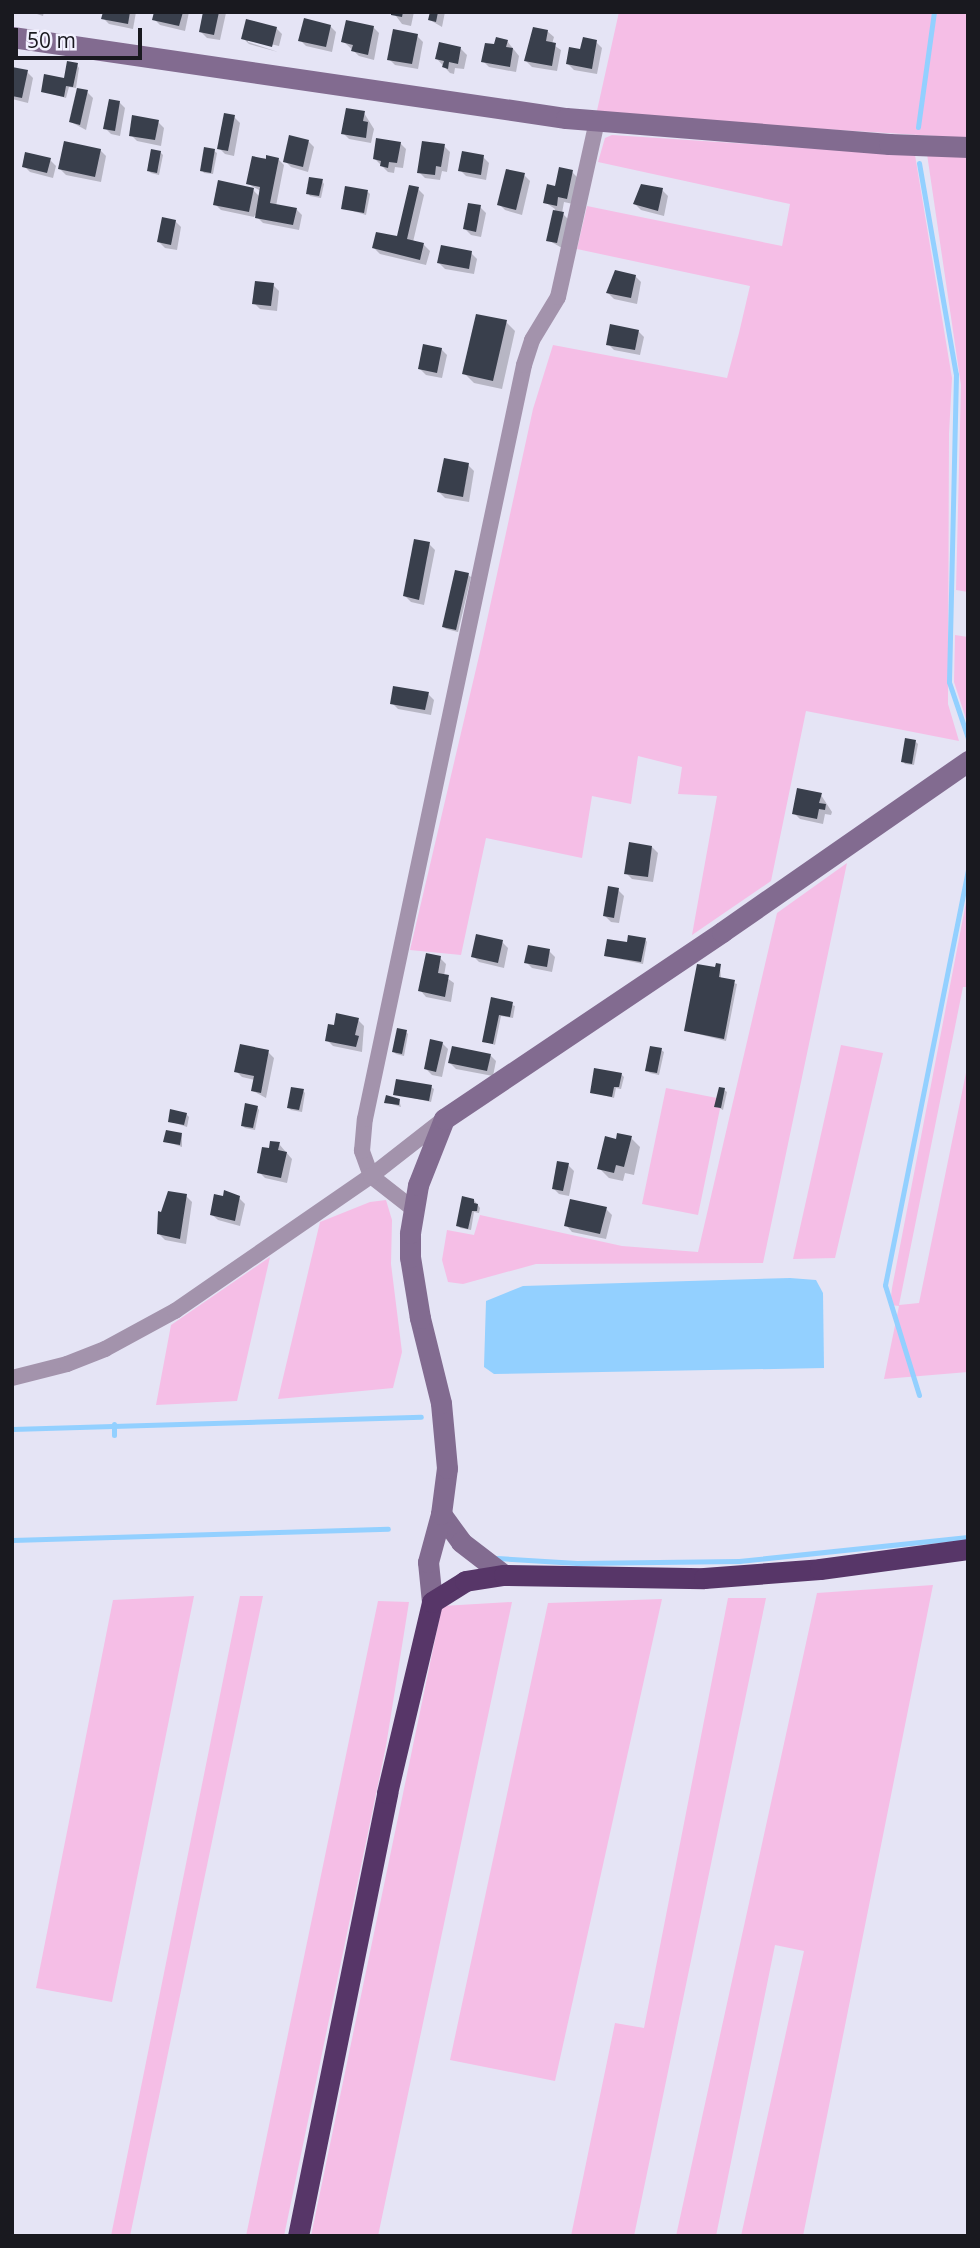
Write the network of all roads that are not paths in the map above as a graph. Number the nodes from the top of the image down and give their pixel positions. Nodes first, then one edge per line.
1 (12, 37) edge
2 (597, 121) junction
3 (968, 147) edge
4 (968, 761) edge
5 (444, 1119) junction
6 (371, 1176) junction
7 (412, 1208) junction
8 (12, 1378) edge
9 (441, 1514) junction
10 (968, 1549) edge
11 (504, 1575) junction
12 (432, 1602) junction
13 (298, 2236) edge

1 - 2 street
2 - 3 street
2 - 6 street
4 - 5 street
5 - 6 street
5 - 7 street
6 - 7 street
6 - 8 street
7 - 9 street
9 - 11 street
9 - 12 street
10 - 11 highway
11 - 12 highway
12 - 13 highway

